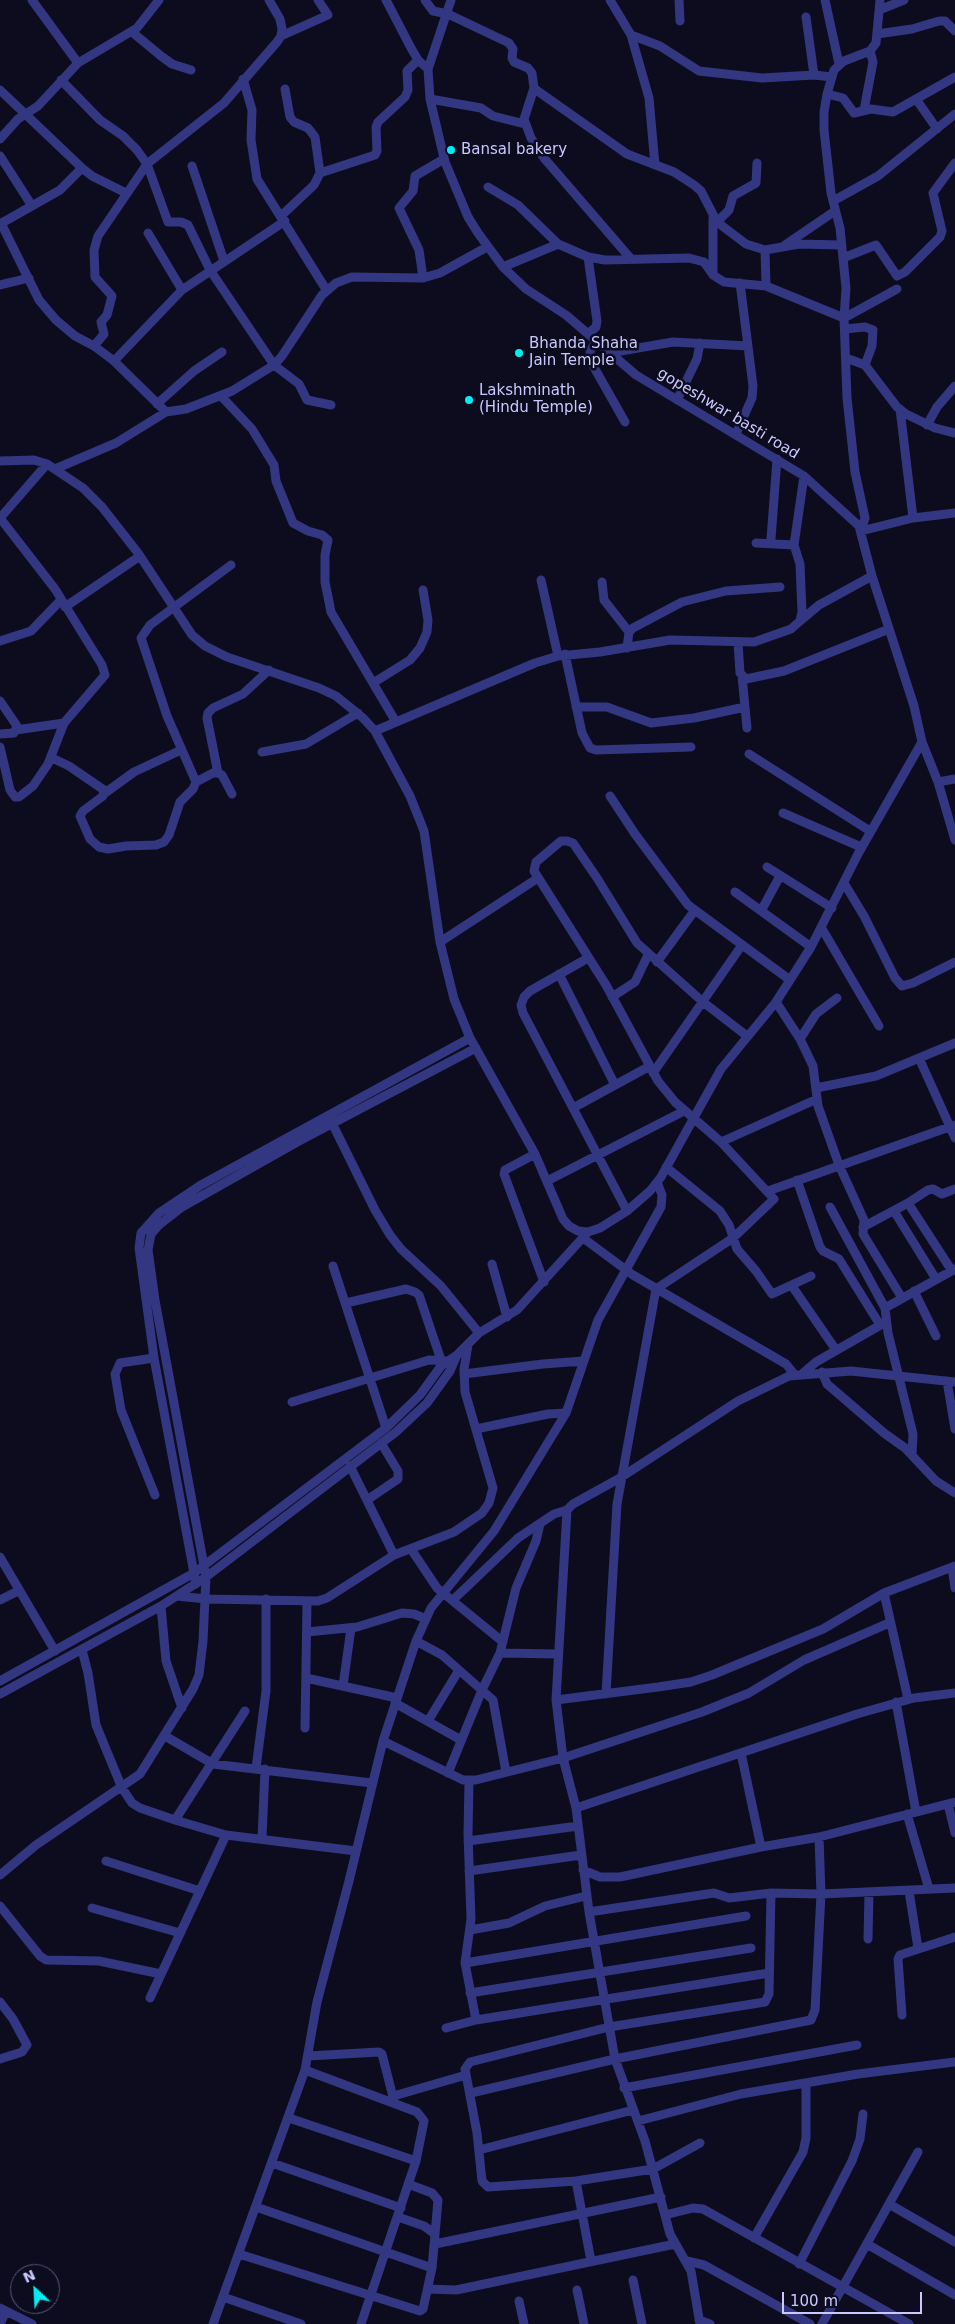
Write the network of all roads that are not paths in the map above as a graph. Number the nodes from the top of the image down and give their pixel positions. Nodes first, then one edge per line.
1 (32, 0) edge
2 (159, 0) edge
3 (269, 0) edge
4 (318, 0) edge
5 (386, 0) edge
6 (426, 0) edge
7 (451, 0) edge
8 (610, 0) edge
9 (679, 0) edge
10 (825, 0) edge
11 (880, 0) edge
12 (904, 0) edge
13 (879, 10) junction
14 (448, 14) junction
15 (806, 17) dead end
16 (680, 21) dead end
17 (955, 31) edge
18 (132, 32) junction
19 (877, 34) junction
20 (631, 35) junction
21 (281, 36) junction
22 (870, 51) junction
23 (418, 60) junction
24 (78, 63) junction
25 (839, 64) junction
26 (428, 69) junction
27 (191, 70) dead end
28 (814, 75) junction
29 (832, 77) junction
30 (243, 79) junction
31 (61, 80) junction
32 (954, 80) edge
33 (285, 88) dead end
34 (534, 88) junction
35 (0, 90) edge
36 (827, 94) junction
37 (430, 99) junction
38 (916, 99) junction
39 (864, 110) junction
40 (24, 114) junction
41 (954, 117) edge
42 (525, 124) junction
43 (937, 129) junction
44 (0, 140) edge
45 (0, 156) edge
46 (444, 159) junction
47 (757, 163) dead end
48 (147, 164) junction
49 (654, 165) junction
50 (192, 166) dead end
51 (82, 168) junction
52 (954, 168) edge
53 (320, 173) junction
54 (488, 187) dead end
55 (126, 193) junction
56 (833, 201) junction
57 (32, 206) junction
58 (835, 212) junction
59 (283, 219) junction
60 (715, 220) junction
61 (1, 224) edge
62 (148, 233) dead end
63 (558, 244) junction
64 (841, 245) junction
65 (487, 247) junction
66 (781, 248) junction
67 (765, 250) junction
68 (588, 257) junction
69 (843, 258) junction
70 (631, 259) junction
71 (224, 261) junction
72 (503, 267) junction
73 (210, 270) junction
74 (713, 274) junction
75 (29, 278) junction
76 (424, 278) junction
77 (740, 283) junction
78 (0, 285) edge
79 (766, 286) junction
80 (897, 289) dead end
81 (182, 290) junction
82 (327, 291) junction
83 (844, 318) junction
84 (845, 328) junction
85 (588, 334) junction
86 (596, 342) junction
87 (700, 343) junction
88 (94, 346) junction
89 (748, 346) junction
90 (222, 352) dead end
91 (609, 353) junction
92 (846, 358) junction
93 (114, 361) junction
94 (274, 365) junction
95 (865, 366) junction
96 (955, 386) edge
97 (221, 396) junction
98 (677, 400) junction
99 (157, 404) junction
100 (331, 404) dead end
101 (900, 409) junction
102 (166, 412) junction
103 (625, 422) dead end
104 (927, 425) junction
105 (955, 432) edge
106 (736, 434) junction
107 (955, 436) edge
108 (777, 459) junction
109 (0, 461) edge
110 (51, 466) junction
111 (804, 476) junction
112 (955, 513) edge
113 (0, 518) edge
114 (913, 518) junction
115 (860, 529) junction
116 (771, 539) dead end
117 (756, 543) dead end
118 (794, 545) junction
119 (140, 556) junction
120 (231, 565) dead end
121 (872, 576) junction
122 (541, 580) dead end
123 (602, 582) dead end
124 (780, 587) dead end
125 (423, 590) dead end
126 (63, 603) junction
127 (172, 608) junction
128 (800, 621) junction
129 (889, 629) junction
130 (629, 632) junction
131 (0, 641) edge
132 (738, 643) junction
133 (627, 648) junction
134 (561, 655) junction
135 (269, 670) junction
136 (742, 676) junction
137 (373, 683) junction
138 (0, 701) edge
139 (576, 707) junction
140 (744, 707) junction
141 (358, 713) junction
142 (396, 722) junction
143 (64, 723) junction
144 (746, 728) dead end
145 (16, 730) junction
146 (375, 731) junction
147 (0, 734) edge
148 (922, 742) junction
149 (0, 747) edge
150 (691, 747) dead end
151 (181, 750) junction
152 (262, 752) dead end
153 (749, 754) dead end
154 (52, 758) junction
155 (218, 773) junction
156 (955, 779) edge
157 (196, 782) junction
158 (938, 782) junction
159 (105, 793) junction
160 (232, 794) dead end
161 (610, 796) dead end
162 (783, 813) dead end
163 (870, 831) junction
164 (955, 840) edge
165 (861, 847) junction
166 (767, 867) dead end
167 (780, 876) junction
168 (538, 878) junction
169 (844, 883) junction
170 (735, 892) dead end
171 (832, 908) junction
172 (695, 910) junction
173 (761, 911) junction
174 (821, 927) junction
175 (440, 942) junction
176 (742, 945) junction
177 (811, 947) junction
178 (648, 955) junction
179 (588, 958) junction
180 (656, 962) junction
181 (955, 962) edge
182 (559, 974) junction
183 (790, 980) junction
184 (612, 997) junction
185 (837, 998) dead end
186 (703, 1002) junction
187 (776, 1002) junction
188 (879, 1026) dead end
189 (747, 1036) junction
190 (470, 1038) junction
191 (800, 1039) junction
192 (955, 1043) edge
193 (476, 1048) junction
194 (919, 1058) junction
195 (651, 1069) junction
196 (615, 1085) junction
197 (816, 1088) junction
198 (817, 1099) junction
199 (573, 1108) junction
200 (684, 1111) junction
201 (692, 1118) junction
202 (332, 1123) junction
203 (953, 1125) edge
204 (955, 1138) edge
205 (721, 1142) junction
206 (535, 1154) junction
207 (599, 1154) junction
208 (839, 1165) junction
209 (666, 1167) junction
210 (797, 1180) junction
211 (547, 1181) junction
212 (657, 1182) junction
213 (955, 1189) edge
214 (768, 1191) junction
215 (908, 1204) junction
216 (830, 1207) dead end
217 (627, 1211) junction
218 (894, 1211) junction
219 (863, 1227) junction
220 (586, 1235) junction
221 (734, 1238) junction
222 (492, 1264) dead end
223 (333, 1266) dead end
224 (624, 1269) junction
225 (953, 1270) edge
226 (811, 1276) dead end
227 (936, 1279) junction
228 (544, 1282) junction
229 (792, 1286) junction
230 (656, 1289) junction
231 (914, 1291) junction
232 (902, 1298) junction
233 (346, 1303) junction
234 (884, 1308) junction
235 (507, 1317) junction
236 (883, 1323) junction
237 (479, 1333) junction
238 (936, 1336) dead end
239 (468, 1345) junction
240 (836, 1350) junction
241 (457, 1355) junction
242 (154, 1358) junction
243 (445, 1360) junction
244 (584, 1361) junction
245 (822, 1372) junction
246 (464, 1374) junction
247 (798, 1375) junction
248 (899, 1376) junction
249 (371, 1378) junction
250 (951, 1382) edge
251 (292, 1402) dead end
252 (566, 1413) junction
253 (386, 1428) junction
254 (476, 1429) junction
255 (955, 1430) edge
256 (381, 1443) junction
257 (912, 1455) junction
258 (350, 1466) junction
259 (620, 1478) junction
260 (955, 1493) edge
261 (155, 1495) dead end
262 (367, 1500) junction
263 (567, 1510) junction
264 (540, 1524) junction
265 (411, 1549) junction
266 (394, 1555) junction
267 (0, 1557) edge
268 (205, 1566) junction
269 (954, 1566) edge
270 (194, 1574) junction
271 (206, 1577) junction
272 (196, 1584) junction
273 (955, 1588) edge
274 (18, 1591) junction
275 (442, 1592) junction
276 (884, 1593) junction
277 (177, 1596) junction
278 (206, 1599) junction
279 (266, 1599) junction
280 (0, 1600) edge
281 (453, 1600) junction
282 (307, 1602) junction
283 (160, 1606) junction
284 (426, 1619) junction
285 (889, 1623) junction
286 (351, 1628) junction
287 (307, 1632) junction
288 (416, 1641) junction
289 (503, 1642) junction
290 (82, 1650) junction
291 (55, 1651) junction
292 (500, 1653) junction
293 (558, 1654) junction
294 (459, 1670) junction
295 (306, 1678) junction
296 (0, 1681) edge
297 (343, 1686) junction
298 (482, 1690) junction
299 (955, 1693) edge
300 (0, 1694) edge
301 (606, 1694) junction
302 (908, 1699) junction
303 (556, 1700) junction
304 (396, 1701) junction
305 (896, 1702) junction
306 (182, 1708) junction
307 (245, 1712) dead end
308 (428, 1721) junction
309 (305, 1728) dead end
310 (165, 1736) junction
311 (461, 1740) junction
312 (383, 1741) junction
313 (741, 1753) junction
314 (562, 1758) junction
315 (213, 1764) junction
316 (260, 1769) junction
317 (506, 1772) junction
318 (448, 1773) junction
319 (468, 1781) junction
320 (372, 1784) junction
321 (122, 1788) junction
322 (951, 1803) edge
323 (576, 1808) junction
324 (911, 1813) junction
325 (175, 1820) junction
326 (578, 1826) junction
327 (955, 1834) edge
328 (226, 1835) junction
329 (262, 1838) junction
330 (819, 1838) junction
331 (468, 1841) junction
332 (761, 1847) junction
333 (356, 1851) junction
334 (581, 1855) junction
335 (106, 1861) dead end
336 (583, 1870) junction
337 (469, 1871) junction
338 (0, 1875) edge
339 (955, 1888) edge
340 (929, 1889) junction
341 (200, 1891) junction
342 (909, 1891) junction
343 (869, 1892) junction
344 (771, 1893) junction
345 (820, 1894) junction
346 (586, 1896) junction
347 (0, 1906) edge
348 (92, 1908) dead end
349 (589, 1912) junction
350 (746, 1916) dead end
351 (470, 1930) junction
352 (180, 1933) junction
353 (955, 1937) edge
354 (868, 1939) dead end
355 (594, 1942) junction
356 (751, 1948) dead end
357 (918, 1948) junction
358 (466, 1963) junction
359 (599, 1971) junction
360 (769, 1973) junction
361 (161, 1974) junction
362 (470, 1993) junction
363 (150, 1998) dead end
364 (604, 2000) junction
365 (0, 2002) edge
366 (902, 2015) dead end
367 (476, 2020) junction
368 (609, 2027) junction
369 (446, 2028) dead end
370 (857, 2045) dead end
371 (308, 2056) junction
372 (0, 2059) edge
373 (615, 2059) junction
374 (955, 2062) edge
375 (306, 2070) junction
376 (466, 2075) junction
377 (806, 2083) junction
378 (624, 2088) junction
379 (470, 2093) junction
380 (390, 2100) junction
381 (633, 2110) junction
382 (863, 2114) dead end
383 (288, 2118) junction
384 (638, 2121) junction
385 (700, 2143) dead end
386 (479, 2150) junction
387 (918, 2152) dead end
388 (416, 2161) junction
389 (272, 2163) junction
390 (653, 2169) junction
391 (576, 2181) junction
392 (408, 2184) junction
393 (661, 2197) junction
394 (890, 2204) junction
395 (256, 2207) junction
396 (400, 2212) junction
397 (582, 2214) junction
398 (665, 2215) junction
399 (435, 2234) junction
400 (754, 2238) junction
401 (955, 2242) edge
402 (435, 2244) junction
403 (675, 2244) junction
404 (867, 2244) junction
405 (385, 2253) junction
406 (239, 2254) junction
407 (687, 2261) junction
408 (592, 2262) junction
409 (799, 2264) junction
410 (432, 2268) junction
411 (633, 2280) dead end
412 (843, 2288) junction
413 (428, 2289) junction
414 (577, 2290) dead end
415 (955, 2295) edge
416 (371, 2296) junction
417 (223, 2298) junction
418 (519, 2301) dead end
419 (3, 2309) edge
420 (700, 2322) edge
421 (0, 2324) edge
422 (32, 2324) edge
423 (213, 2324) edge
424 (301, 2324) edge
425 (361, 2324) edge
426 (524, 2324) edge
427 (584, 2324) edge
428 (642, 2324) edge
429 (710, 2324) edge
430 (810, 2324) edge
431 (822, 2324) edge
432 (909, 2324) edge

1 - 24 street
2 - 18 street
3 - 21 street
4 - 21 street
5 - 23 street
6 - 14 street
7 - 14 street, gopeshwar basti road
8 - 20 street
9 - 16 street
10 - 25 street
11 - 13 street
12 - 13 street
13 - 19 street
14 - 26 street, gopeshwar basti road
14 - 34 street
15 - 28 street
17 - 19 street
18 - 24 street
18 - 27 street
19 - 22 street
20 - 28 street
20 - 49 street
21 - 30 street
22 - 25 street
22 - 39 street
23 - 26 street
23 - 53 street
24 - 31 street
25 - 29 street
26 - 37 street, gopeshwar basti road
28 - 29 street
29 - 36 street
30 - 48 street
30 - 59 street
31 - 40 street
31 - 48 street
32 - 38 street
33 - 53 street
34 - 42 street
34 - 49 street
35 - 40 street
36 - 39 street
36 - 56 street
37 - 42 street
37 - 46 street, gopeshwar basti road
38 - 39 street
38 - 43 street
40 - 44 street
40 - 51 street
41 - 43 street
42 - 70 street
43 - 56 street
45 - 57 street
46 - 65 street, gopeshwar basti road
46 - 76 street
47 - 60 street
48 - 55 street
48 - 73 street
49 - 60 street
50 - 71 street
51 - 55 street
51 - 57 street
52 - 69 street
53 - 59 street
54 - 63 street
55 - 88 street
56 - 58 street
57 - 61 street
58 - 64 street
58 - 66 street
59 - 71 street
59 - 82 street
60 - 67 street
60 - 74 street
61 - 75 street
62 - 81 street
63 - 68 street
63 - 72 street
64 - 66 street
64 - 69 street
65 - 72 street, gopeshwar basti road
65 - 76 street
66 - 67 street
67 - 79 street
68 - 70 street
68 - 85 street
69 - 83 street
70 - 74 street
71 - 73 street
72 - 85 street, gopeshwar basti road
73 - 81 street
73 - 94 street
74 - 77 street
75 - 78 street
75 - 88 street
76 - 82 street
77 - 79 street
77 - 89 street
79 - 83 street
80 - 83 street
81 - 93 street
82 - 94 street
83 - 84 street
84 - 92 street
84 - 95 street
85 - 86 street, gopeshwar basti road
86 - 91 street, gopeshwar basti road
86 - 103 street
87 - 89 street
87 - 91 street
87 - 98 street
88 - 93 street
89 - 106 street
90 - 99 street
91 - 98 street, gopeshwar basti road
92 - 95 street
92 - 115 street
93 - 99 street
94 - 97 street
94 - 100 street
95 - 101 street
96 - 104 street
97 - 102 street
97 - 137 street
98 - 106 street, gopeshwar basti road
99 - 102 street
101 - 104 street
101 - 114 street
102 - 110 street
104 - 105 street
105 - 107 street
106 - 108 street, gopeshwar basti road
108 - 111 street, gopeshwar basti road
108 - 116 street
109 - 110 street
110 - 113 street
110 - 119 street
111 - 115 street, gopeshwar basti road
111 - 118 street
112 - 114 street
113 - 126 street
114 - 115 street
115 - 121 street
117 - 118 street
118 - 128 street
119 - 126 street
119 - 127 street
120 - 127 street
121 - 128 street
121 - 129 street
122 - 134 street
123 - 130 street
124 - 130 street
125 - 137 street
126 - 131 street
126 - 143 street
127 - 135 street
127 - 151 street
128 - 132 street
129 - 136 street
129 - 148 street
130 - 133 street
132 - 133 street
132 - 136 street
133 - 134 street
134 - 139 street
134 - 142 street
135 - 141 street
135 - 155 street
136 - 140 street
137 - 142 street
138 - 145 street
139 - 140 street
139 - 150 street
140 - 144 street
141 - 146 street
141 - 152 street
142 - 146 street
143 - 145 street
143 - 154 street
145 - 147 street
146 - 175 street
148 - 158 street
148 - 163 street
149 - 154 street
151 - 157 street
151 - 159 street
153 - 163 street
154 - 159 street
155 - 157 street
155 - 160 street
156 - 158 street
157 - 159 street
158 - 164 street
161 - 172 street
162 - 165 street
163 - 165 street
165 - 169 street
166 - 167 street
167 - 171 street
167 - 173 street
168 - 175 street
168 - 178 street
168 - 179 street
169 - 171 street
169 - 181 street
170 - 173 street
171 - 174 street
172 - 176 street
172 - 180 street
173 - 177 street
174 - 177 street
174 - 188 street
175 - 190 street
176 - 183 street
176 - 186 street
177 - 183 street
178 - 180 street
178 - 184 street
179 - 182 street
179 - 184 street
180 - 186 street
182 - 196 street
182 - 199 street
183 - 187 street
184 - 195 street
185 - 191 street
186 - 189 street
186 - 195 street
187 - 189 street
187 - 191 street
189 - 201 street
190 - 193 street
190 - 242 street
191 - 197 street
192 - 194 street
193 - 202 street
193 - 206 street
194 - 197 street
194 - 203 street
195 - 196 street
195 - 200 street
196 - 199 street
197 - 198 street
198 - 205 street
198 - 208 street
199 - 207 street
200 - 201 street
200 - 207 street
201 - 205 street
201 - 209 street
202 - 237 street
202 - 268 street
203 - 204 street
203 - 208 street
205 - 214 street
206 - 211 street
206 - 228 street
207 - 211 street
207 - 217 street
208 - 210 street
208 - 219 street
209 - 212 street
209 - 221 street
210 - 214 street
210 - 236 street
211 - 220 street
212 - 217 street
212 - 224 street
213 - 215 street
214 - 221 street
215 - 218 street
215 - 225 street
216 - 234 street
217 - 220 street
218 - 219 street
218 - 227 street
219 - 232 street
220 - 224 street
220 - 228 street
221 - 229 street
221 - 230 street
222 - 235 street
223 - 233 street
224 - 230 street
224 - 244 street
225 - 227 street
226 - 229 street
227 - 231 street
228 - 235 street
229 - 240 street
230 - 247 street
230 - 259 street
231 - 232 street
231 - 238 street
232 - 234 street
233 - 243 street
233 - 249 street
234 - 236 street
235 - 237 street
236 - 240 street
236 - 248 street
237 - 239 street
239 - 241 street
239 - 246 street
240 - 247 street
241 - 243 street
241 - 256 street
242 - 261 street
242 - 270 street
243 - 249 street
243 - 253 street
244 - 246 street
244 - 252 street
245 - 247 street
245 - 248 street
245 - 257 street
246 - 254 street
247 - 259 street
248 - 250 street
248 - 257 street
249 - 251 street
249 - 253 street
250 - 255 street
252 - 254 street
252 - 275 street
253 - 268 street
254 - 265 street
256 - 258 street
256 - 262 street
257 - 260 street
258 - 262 street
258 - 271 street
259 - 263 street
259 - 301 street
262 - 266 street
263 - 264 street
263 - 293 street
264 - 281 street
264 - 289 street
265 - 266 street
265 - 275 street
266 - 282 street
267 - 274 street
268 - 270 street
268 - 271 street
269 - 273 street
269 - 276 street
270 - 272 street
270 - 291 street
271 - 272 street
271 - 278 street
272 - 277 street
274 - 280 street
274 - 291 street
275 - 281 street
275 - 284 street
276 - 285 street
276 - 301 street
277 - 278 street
277 - 283 street
278 - 279 street
278 - 306 street
279 - 282 street
279 - 316 street
281 - 289 street
282 - 287 street
283 - 290 street
283 - 306 street
284 - 286 street
284 - 288 street
285 - 302 street
285 - 314 street
286 - 287 street
286 - 297 street
287 - 295 street
288 - 294 street
288 - 304 street
289 - 292 street
290 - 300 street
290 - 321 street
291 - 296 street
292 - 293 street
292 - 298 street
293 - 303 street
294 - 298 street
294 - 308 street
295 - 297 street
295 - 309 street
297 - 304 street
298 - 311 street
298 - 317 street
299 - 302 street
301 - 303 street
302 - 305 street
303 - 314 street
304 - 308 street
304 - 312 street
305 - 313 street
305 - 324 street
306 - 310 street
307 - 315 street
308 - 311 street
310 - 315 street
310 - 321 street
311 - 318 street
312 - 318 street
312 - 320 street
313 - 323 street
313 - 332 street
314 - 317 street
314 - 323 street
315 - 316 street
315 - 325 street
316 - 320 street
316 - 329 street
317 - 319 street
318 - 319 street
319 - 331 street
320 - 333 street
321 - 325 street
321 - 338 street
322 - 324 street
322 - 327 street
323 - 326 street
324 - 330 street
324 - 340 street
325 - 328 street
326 - 331 street
326 - 334 street
328 - 329 street
328 - 341 street
329 - 333 street
330 - 332 street
330 - 345 street
331 - 337 street
332 - 336 street
333 - 371 street
334 - 336 street
334 - 337 street
335 - 341 street
336 - 346 street
337 - 351 street
339 - 340 street
340 - 342 street
341 - 352 street
342 - 343 street
342 - 357 street
343 - 345 street
343 - 354 street
344 - 345 street
344 - 349 street
344 - 360 street
345 - 373 street
346 - 349 street
346 - 351 street
347 - 361 street
348 - 352 street
349 - 355 street
350 - 355 street
351 - 358 street
352 - 361 street
353 - 357 street
355 - 358 street
355 - 359 street
356 - 359 street
357 - 366 street
358 - 362 street
359 - 362 street
359 - 364 street
360 - 364 street
360 - 368 street
361 - 363 street
362 - 367 street
364 - 367 street
364 - 368 street
365 - 372 street
367 - 369 street
368 - 373 street
368 - 376 street
370 - 378 street
371 - 375 street
371 - 380 street
373 - 378 street
373 - 379 street
374 - 377 street
375 - 380 street
375 - 383 street
376 - 379 street
376 - 380 street
377 - 384 street
377 - 400 street
378 - 381 street
379 - 386 street
380 - 388 street
381 - 384 street
381 - 386 street
382 - 409 street
383 - 388 street
383 - 389 street
384 - 390 street
385 - 390 street
386 - 391 street
387 - 394 street
388 - 392 street
389 - 395 street
389 - 396 street
390 - 391 street
390 - 393 street
391 - 397 street
392 - 396 street
392 - 399 street
393 - 397 street
393 - 398 street
394 - 401 street
394 - 404 street
395 - 405 street
395 - 406 street
396 - 399 street
396 - 405 street
397 - 402 street
397 - 408 street
398 - 400 street
398 - 403 street
399 - 402 street
400 - 409 street
402 - 410 street
403 - 407 street
403 - 408 street
404 - 412 street
404 - 415 street
405 - 410 street
405 - 416 street
406 - 416 street
406 - 417 street
407 - 420 street
407 - 430 street
408 - 413 street
409 - 412 street
410 - 413 street
411 - 428 street
412 - 431 street
412 - 432 street
413 - 416 street
414 - 427 street
416 - 425 street
417 - 423 street
417 - 424 street
418 - 426 street
419 - 421 street
419 - 422 street
420 - 429 street

